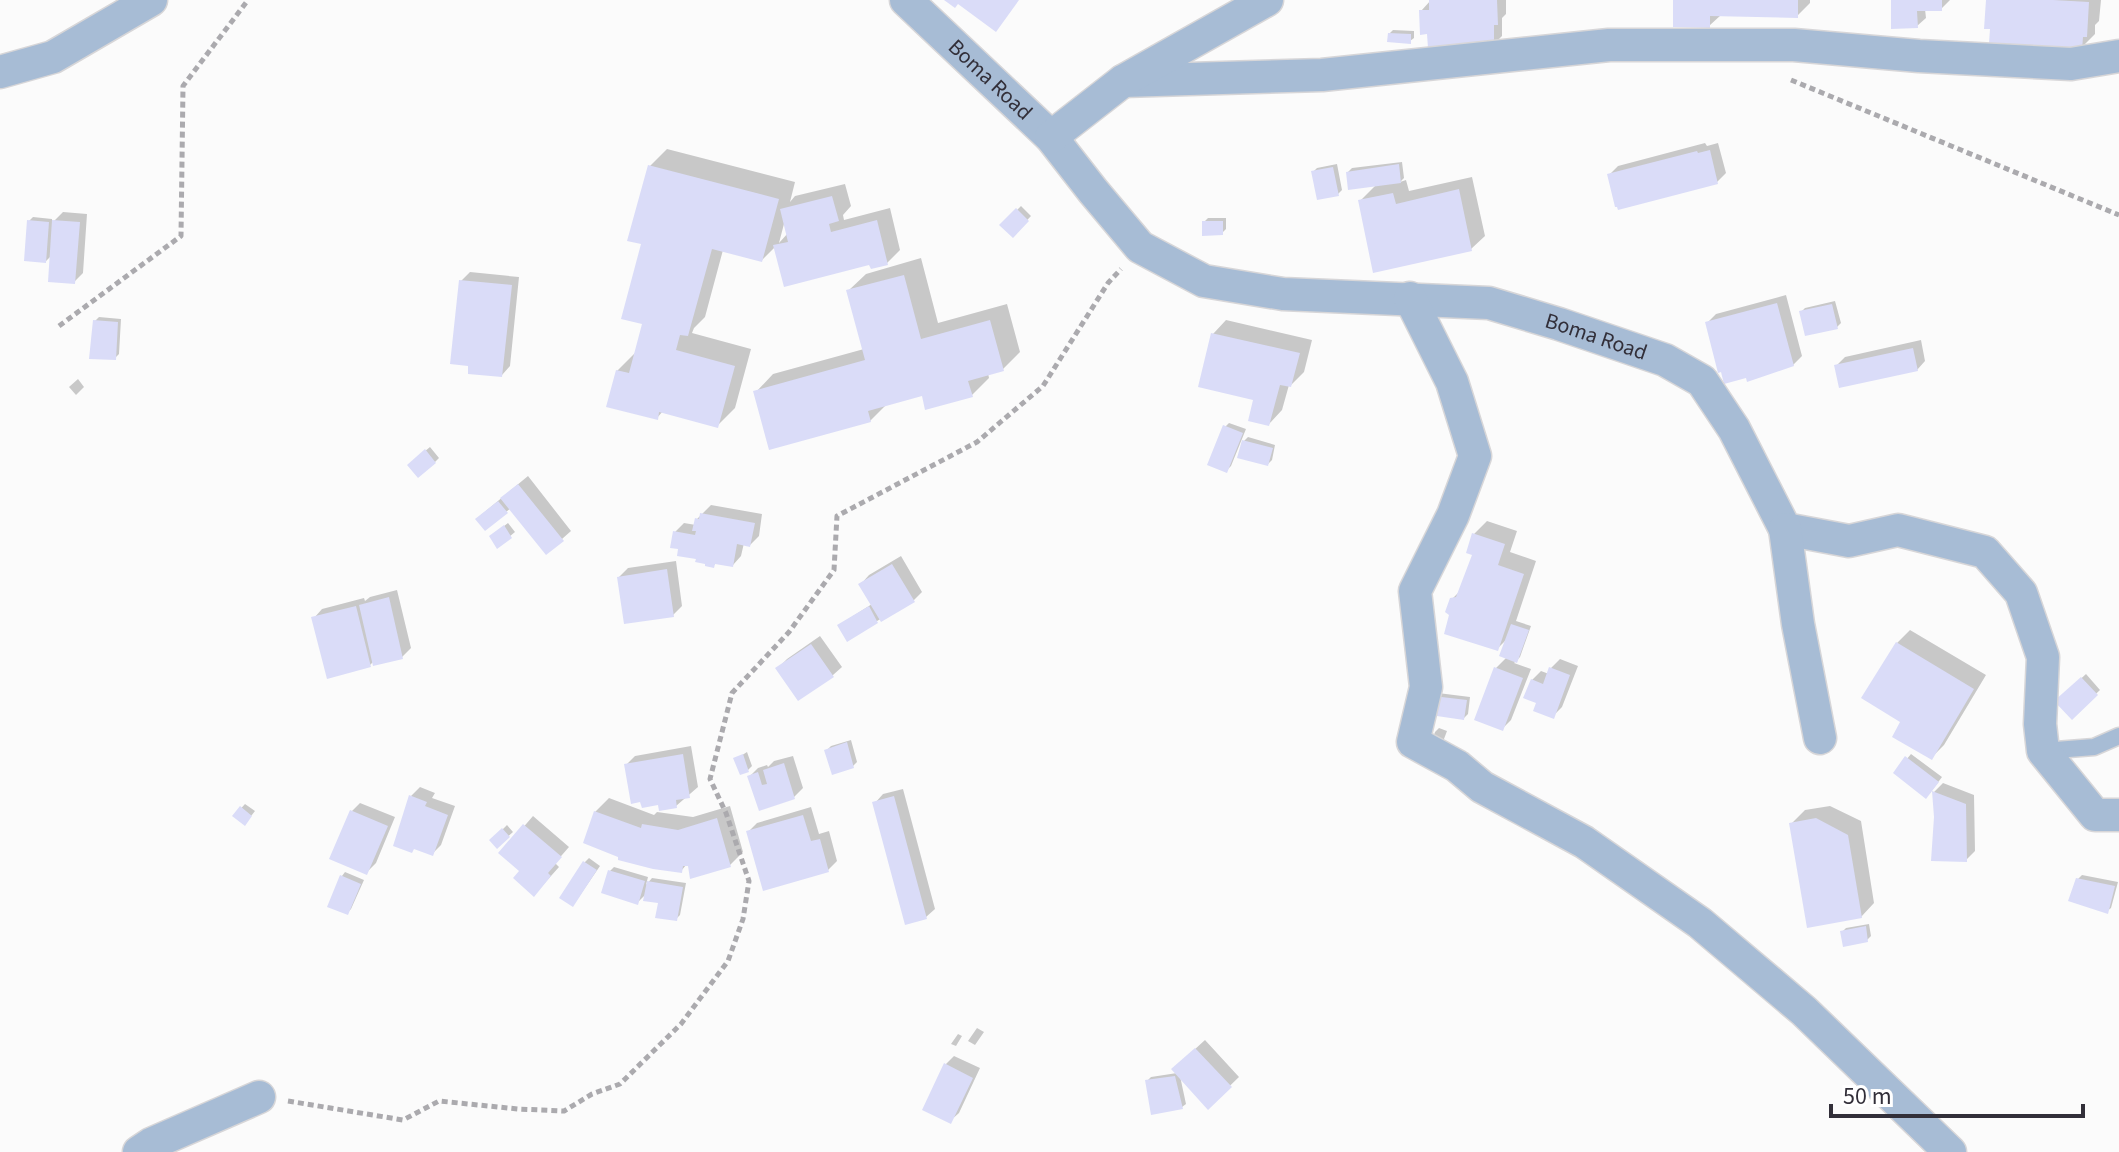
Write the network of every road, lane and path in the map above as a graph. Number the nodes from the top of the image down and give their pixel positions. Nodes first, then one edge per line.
1 (151, 0) edge
2 (248, 0) edge
3 (906, 0) edge
4 (1267, 0) edge
5 (2119, 56) edge
6 (0, 72) edge
7 (1778, 75) dead end
8 (1123, 81) junction
9 (1051, 137) junction
10 (2119, 215) edge
11 (1140, 247) junction
12 (1410, 298) junction
13 (59, 326) dead end
14 (1785, 529) junction
15 (2119, 736) edge
16 (1820, 738) dead end
17 (2043, 751) junction
18 (2119, 815) edge
19 (259, 1097) joint
20 (139, 1152) edge
21 (1950, 1152) edge

1 - 6 street
2 - 13 path
3 - 9 street, Boma Road
4 - 8 street
5 - 8 street
7 - 10 path
8 - 9 street
9 - 11 street, Boma Road
11 - 12 street, Boma Road
11 - 19 path
12 - 14 street, Boma Road
12 - 21 street
14 - 16 street, Boma Road
14 - 17 street
15 - 17 lane
17 - 18 street
19 - 20 street

